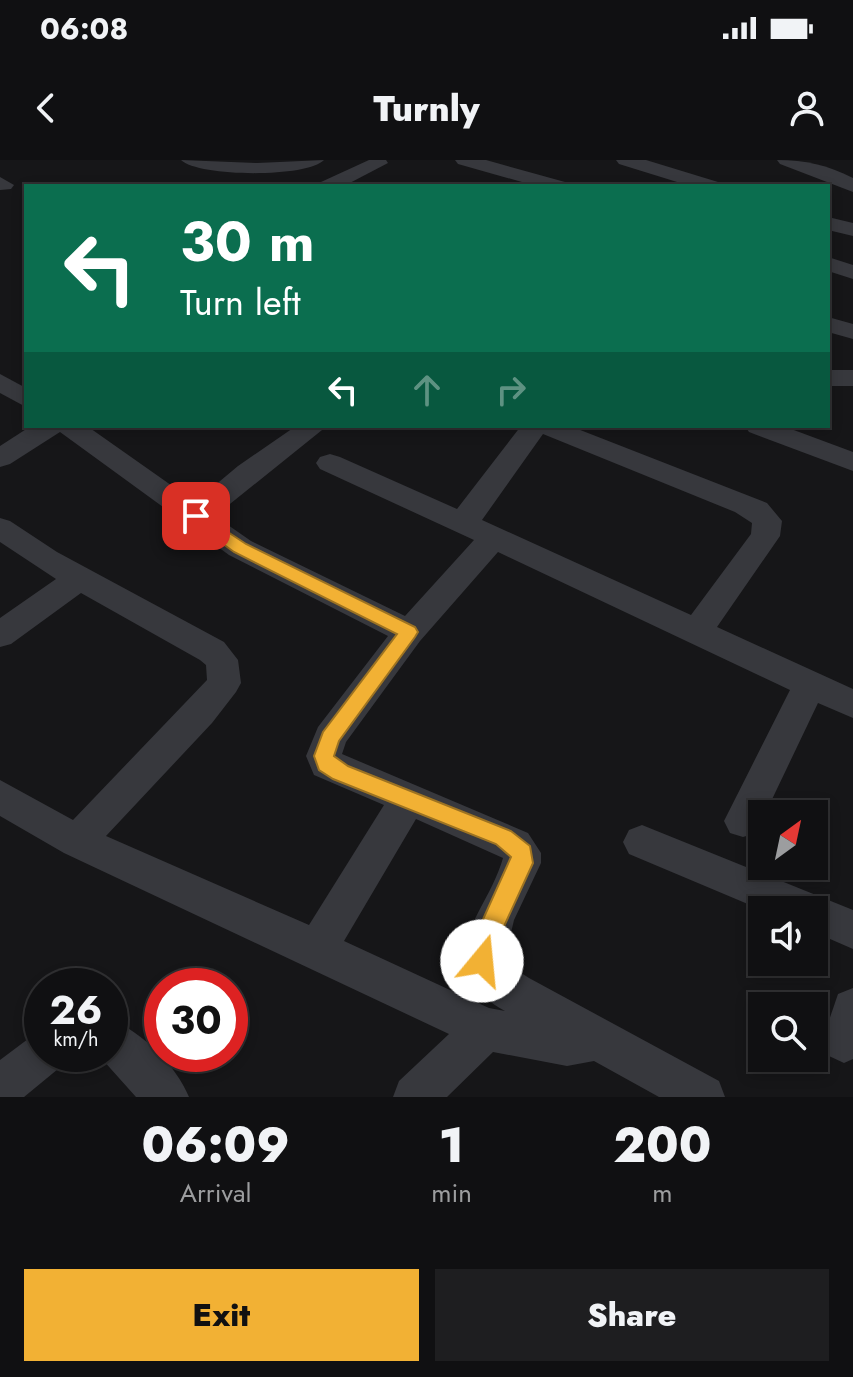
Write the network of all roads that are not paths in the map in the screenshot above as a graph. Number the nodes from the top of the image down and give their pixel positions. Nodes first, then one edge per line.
1 (191, 160) edge
2 (314, 160) edge
3 (465, 160) edge
4 (626, 160) edge
5 (787, 160) edge
6 (378, 163) dead end
7 (495, 170) junction
8 (474, 181) dead end
9 (332, 184) edge
10 (550, 184) edge
11 (704, 184) edge
12 (853, 186) edge
13 (830, 224) edge
14 (853, 230) edge
15 (830, 265) edge
16 (853, 272) edge
17 (830, 325) edge
18 (853, 332) edge
19 (830, 378) edge
20 (853, 378) edge
21 (67, 428) edge
22 (70, 428) edge
23 (311, 428) edge
24 (533, 428) edge
25 (551, 428) edge
26 (763, 428) edge
27 (0, 458) edge
28 (853, 462) edge
29 (330, 463) dead end
30 (196, 516) junction
31 (0, 528) edge
32 (480, 532) junction
33 (79, 579) junction
34 (697, 631) junction
35 (409, 632) junction
36 (0, 635) edge
37 (810, 684) junction
38 (853, 704) edge
39 (0, 796) edge
40 (408, 799) junction
41 (743, 821) dead end
42 (77, 841) junction
43 (642, 842) dead end
44 (772, 896) edge
45 (828, 919) edge
46 (853, 930) edge
47 (317, 949) junction
48 (486, 1029) junction
49 (596, 1039) junction
50 (128, 1056) edge
51 (24, 1069) edge
52 (0, 1088) edge
53 (167, 1097) edge
54 (415, 1097) edge
55 (703, 1097) edge

1 - 2 street
3 - 7 street
4 - 11 street
5 - 12 street
6 - 9 street
7 - 8 street
7 - 10 street
13 - 14 street
15 - 16 street
17 - 18 street
19 - 20 street
21 - 27 street
22 - 30 street
23 - 30 street
24 - 32 street
25 - 34 street
26 - 28 street
29 - 32 street
30 - 35 street
31 - 33 street
32 - 34 street
32 - 35 street
33 - 36 street
33 - 42 street
34 - 37 street
35 - 40 street
37 - 38 street
37 - 41 street
39 - 42 street
40 - 47 street
40 - 49 street
42 - 47 street
43 - 44 street
45 - 46 street
47 - 48 street
48 - 49 street
48 - 54 street
49 - 55 street
50 - 53 street
51 - 52 street

